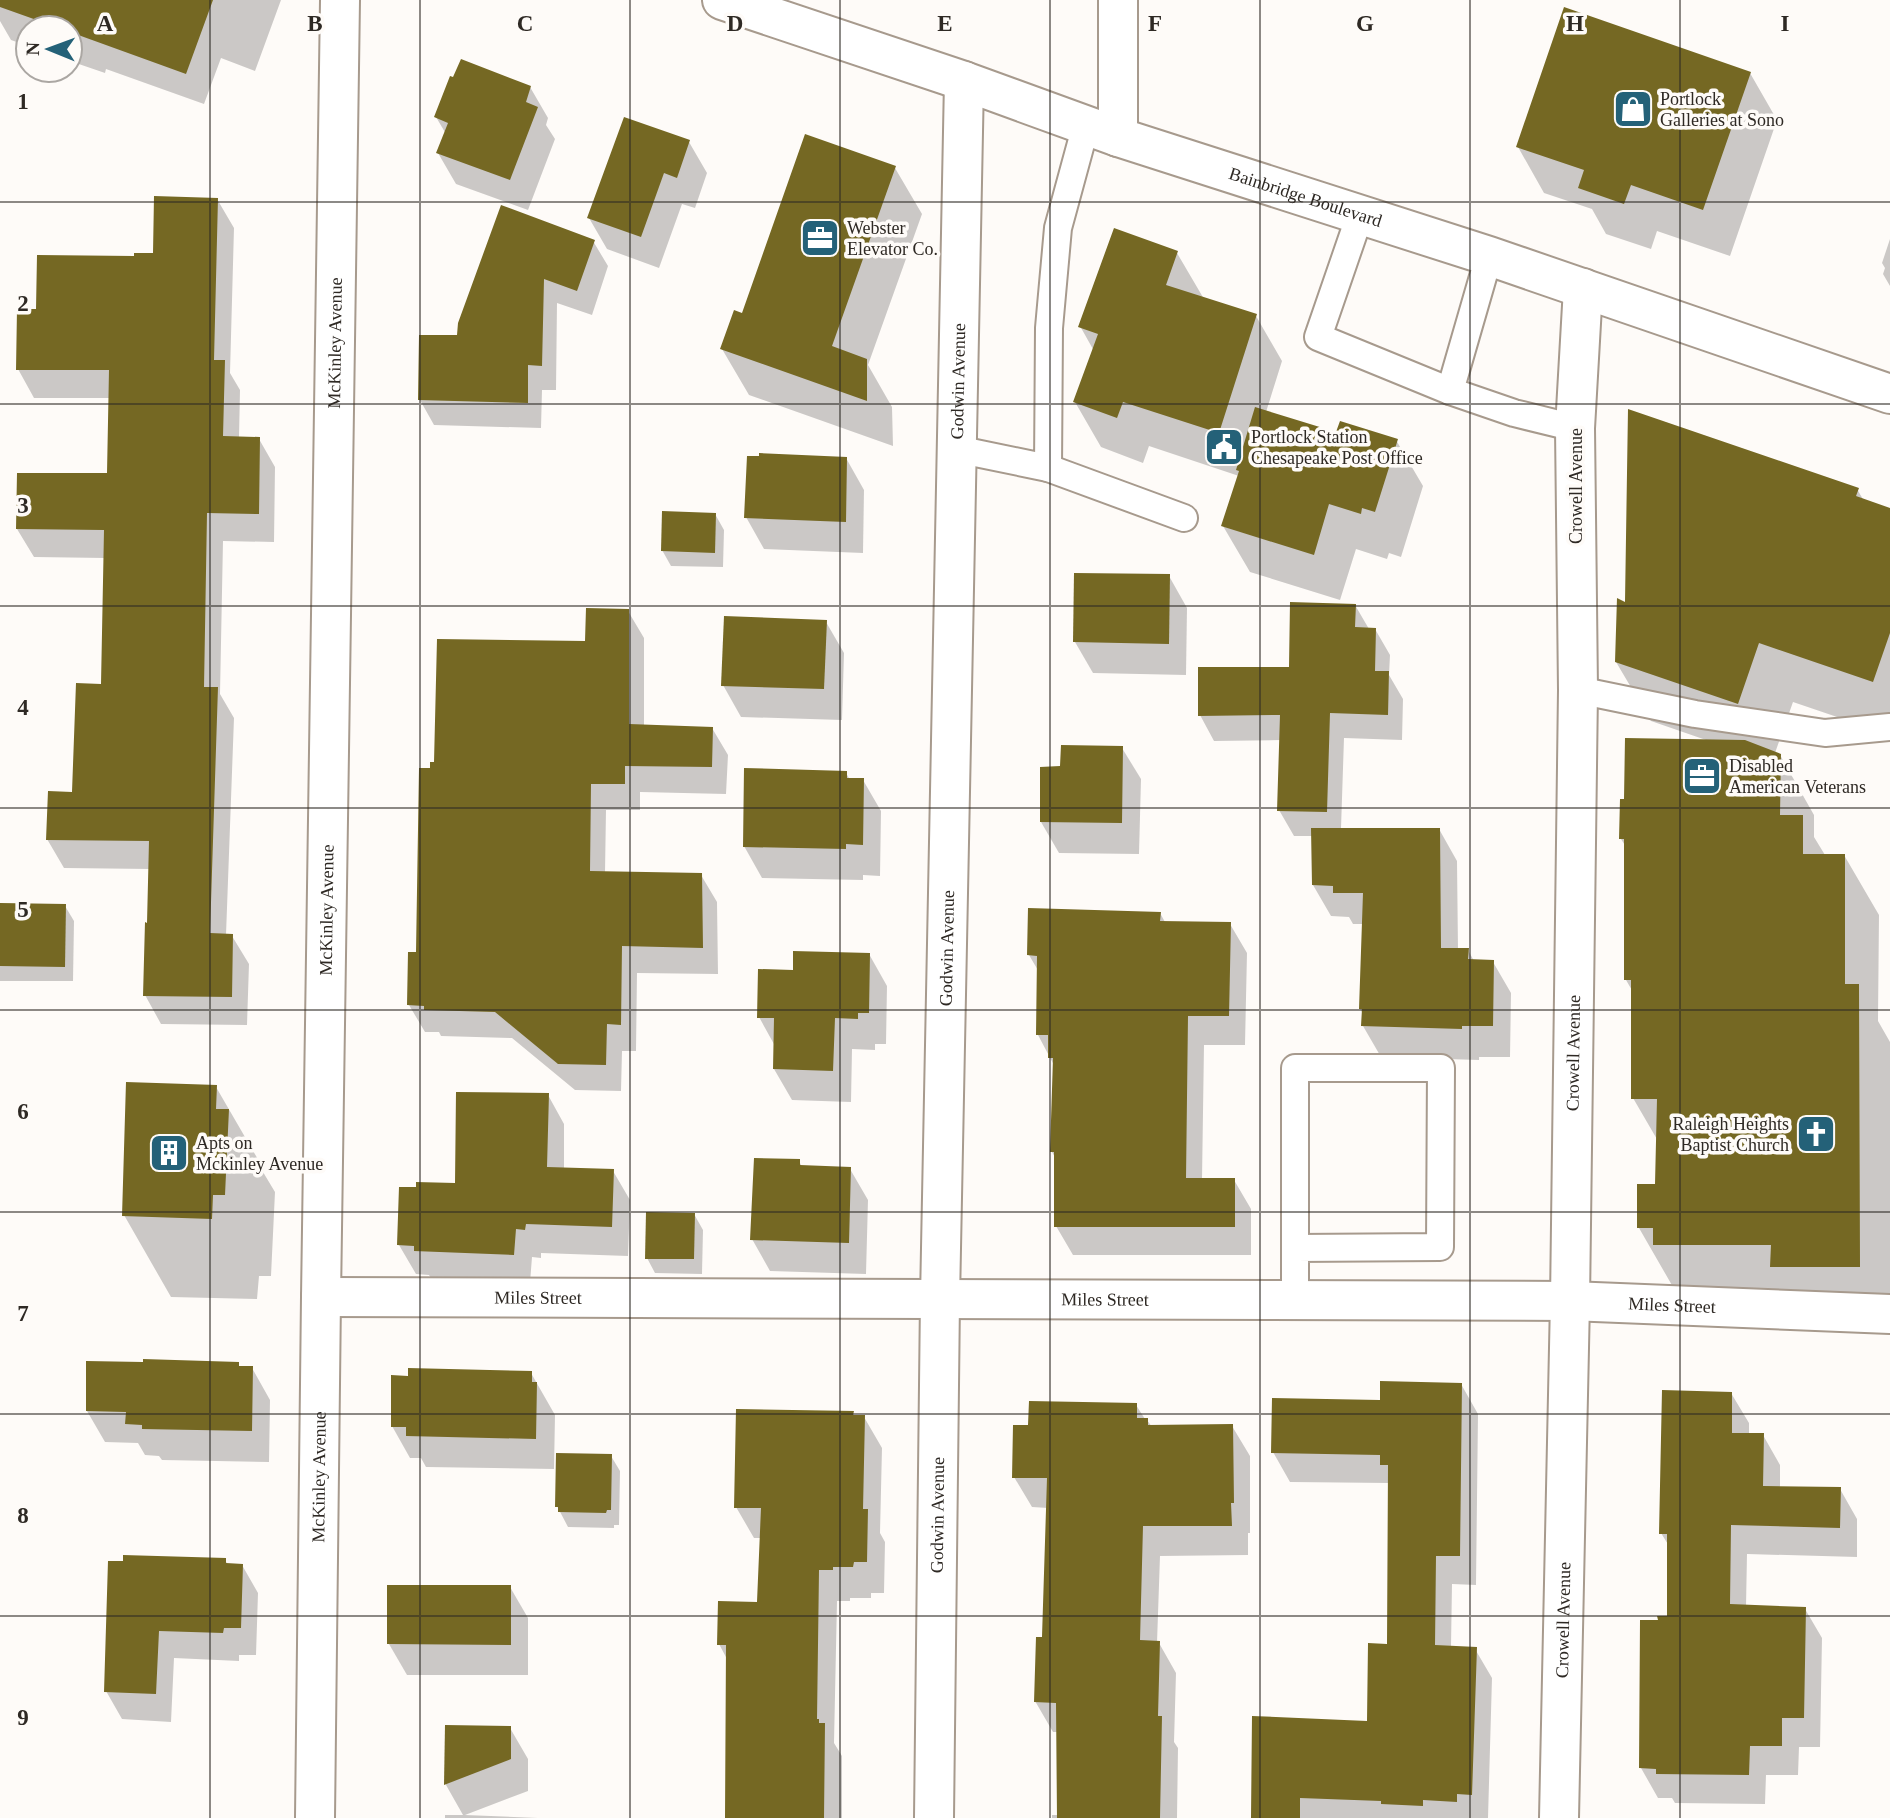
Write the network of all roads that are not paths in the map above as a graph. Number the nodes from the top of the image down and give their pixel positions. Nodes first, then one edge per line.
1 (340, 0) edge
2 (722, 0) edge
3 (1118, 0) edge
4 (964, 80) junction
5 (1102, 131) junction
6 (1360, 215) junction
7 (1489, 256) junction
8 (1583, 288) junction
9 (1450, 391) junction
10 (1890, 394) edge
11 (1575, 428) junction
12 (956, 449) junction
13 (1048, 468) junction
14 (1184, 518) dead end
15 (1578, 690) junction
16 (1890, 727) edge
17 (1296, 1248) junction
18 (321, 1297) junction
19 (940, 1299) junction
20 (1295, 1300) junction
21 (1570, 1301) junction
22 (1890, 1314) edge
23 (315, 1818) edge
24 (934, 1818) edge
25 (1559, 1818) edge

1 - 18 street, McKinley Avenue
2 - 4 street, Bainbridge Boulevard
3 - 5 street
4 - 5 street, Bainbridge Boulevard
4 - 12 street, Godwin Avenue
5 - 6 street, Bainbridge Boulevard
5 - 13 lane
6 - 7 street, Bainbridge Boulevard
6 - 9 lane
7 - 8 street, Bainbridge Boulevard
7 - 9 lane
8 - 10 street, Bainbridge Boulevard
8 - 11 street, Crowell Avenue
9 - 11 lane
11 - 15 street, Crowell Avenue
12 - 13 lane
12 - 19 street, Godwin Avenue
13 - 14 lane
15 - 16 lane
15 - 21 street, Crowell Avenue
17 - 17 lane
17 - 20 lane
18 - 19 street, Miles Street
18 - 23 street, McKinley Avenue
19 - 20 street, Miles Street
19 - 24 street, Godwin Avenue
20 - 21 street, Miles Street
21 - 22 street, Miles Street
21 - 25 street, Crowell Avenue

